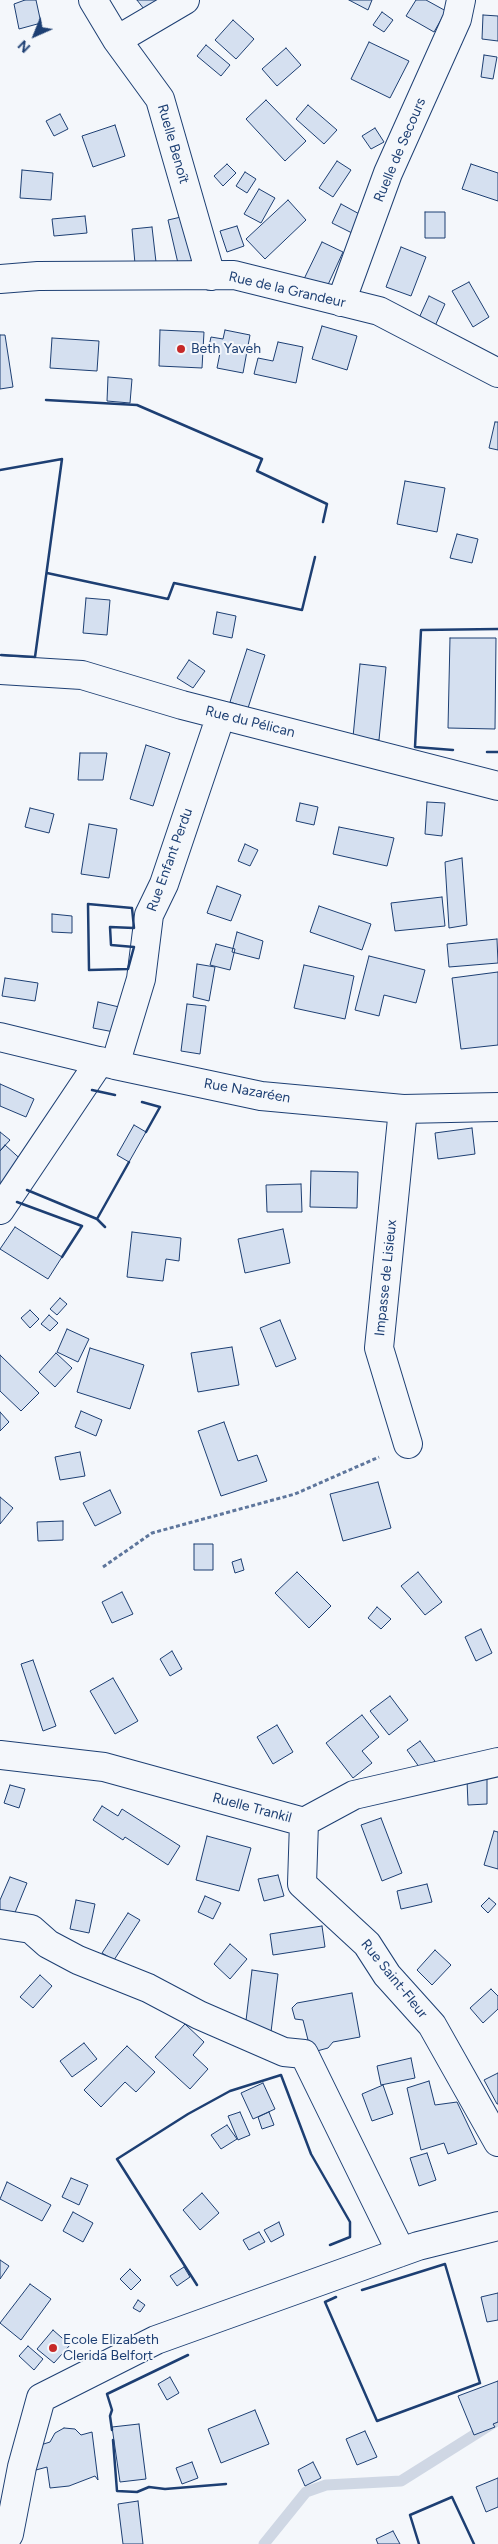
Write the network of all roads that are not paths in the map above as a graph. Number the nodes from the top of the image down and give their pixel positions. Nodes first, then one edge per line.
1 (93, 0) edge
2 (185, 0) edge
3 (461, 0) edge
4 (117, 40) junction
5 (211, 276) junction
6 (0, 279) edge
7 (341, 302) junction
8 (498, 373) edge
9 (0, 670) edge
10 (221, 715) junction
11 (498, 786) edge
12 (0, 1037) edge
13 (107, 1063) junction
14 (498, 1107) edge
15 (403, 1109) junction
16 (0, 1210) edge
17 (408, 1444) road end
18 (0, 1754) edge
19 (498, 1762) edge
20 (304, 1822) junction
21 (0, 1924) edge
22 (498, 2142) edge
23 (498, 2226) edge
24 (401, 2252) junction
25 (3, 2544) edge

1 - 4 street, Ruelle Benoît
2 - 4 street
3 - 7 street, Ruelle de Secours
4 - 5 street, Ruelle Benoît
5 - 6 street, Rue de la Grandeur
5 - 7 street, Rue de la Grandeur
7 - 8 street, Rue de la Grandeur
9 - 10 street, Rue du Pélican
10 - 11 street, Rue du Pélican
10 - 13 street, Rue Enfant Perdu
12 - 13 street, Rue Nazaréen
13 - 15 street, Rue Nazaréen
13 - 16 street, Rue Enfant Perdu
14 - 15 street, Rue Nazaréen
15 - 17 street, Impasse de Lisieux
18 - 20 street, Ruelle Trankil
19 - 20 street, Ruelle Trankil
20 - 22 street, Rue Saint-Fleur
21 - 24 street
23 - 24 street
24 - 25 street

